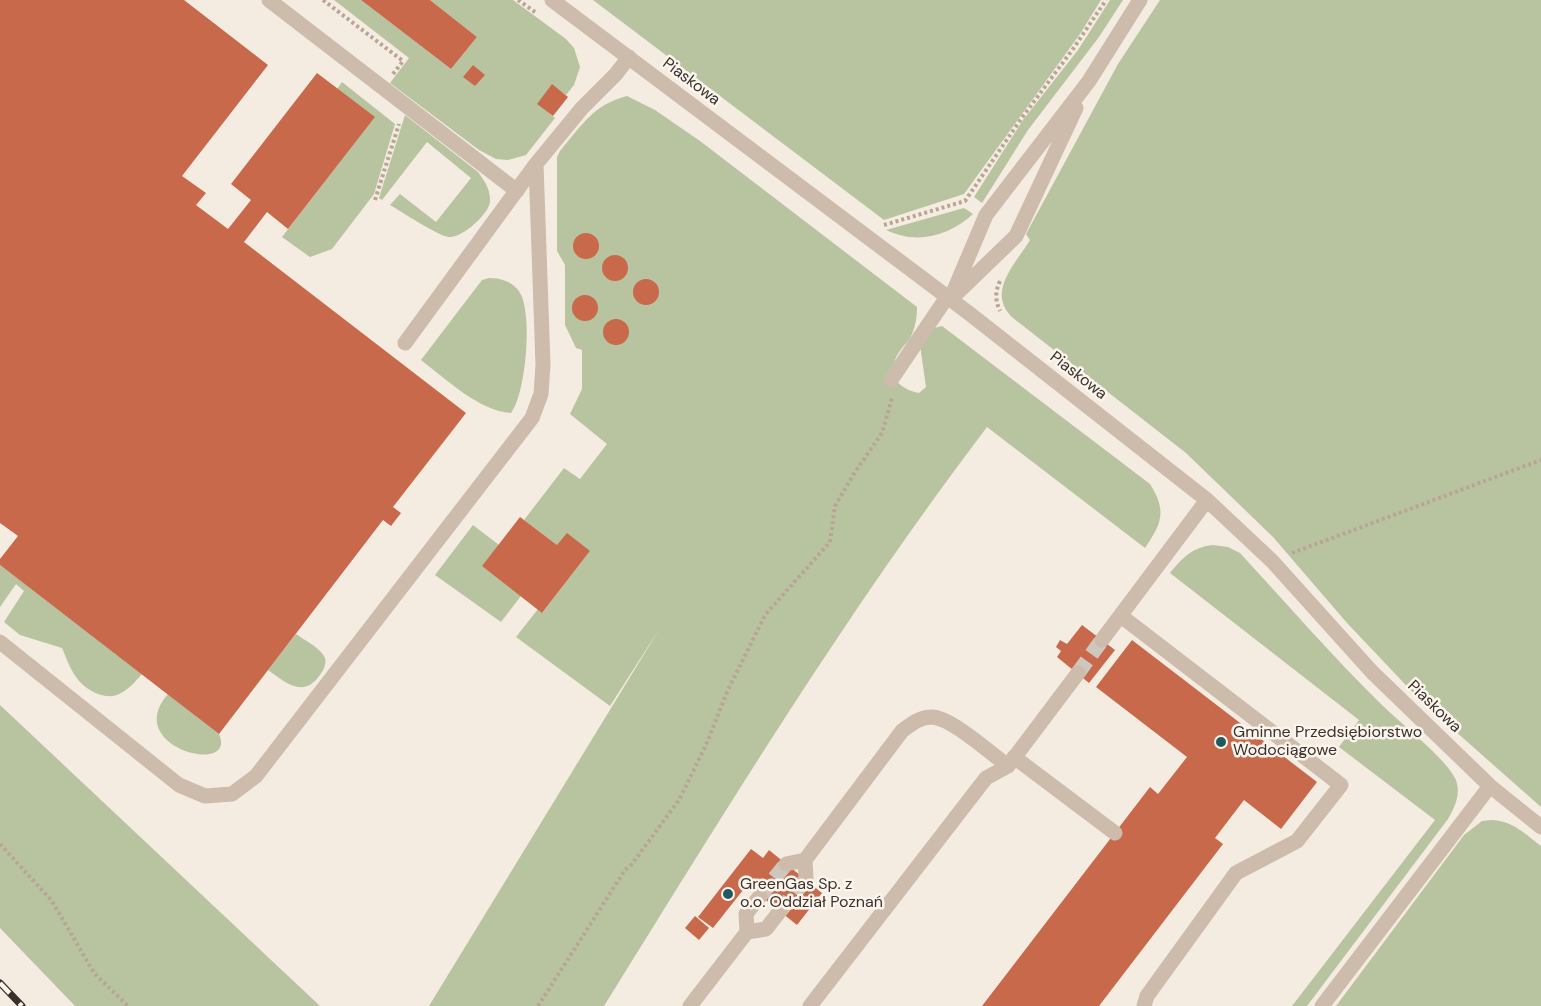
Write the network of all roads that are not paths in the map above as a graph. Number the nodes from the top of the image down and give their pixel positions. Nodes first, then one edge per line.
1 (269, 0) edge
2 (552, 0) edge
3 (1140, 0) edge
4 (629, 57) junction
5 (1089, 81) junction
6 (536, 164) junction
7 (517, 191) junction
8 (949, 298) junction
9 (405, 342) dead end
10 (891, 380) road end
11 (1207, 500) junction
12 (1121, 616) junction
13 (1102, 640) tunnel mouth
14 (0, 642) edge
15 (1078, 673) tunnel mouth
16 (1011, 761) junction
17 (1490, 786) junction
18 (1541, 827) edge
19 (1115, 833) dead end
20 (805, 860) junction
21 (786, 864) tunnel mouth
22 (806, 879) tunnel mouth
23 (760, 896) tunnel mouth
24 (780, 912) tunnel mouth
25 (747, 932) junction
26 (690, 1006) edge
27 (810, 1006) edge
28 (1143, 1006) edge
29 (1322, 1006) edge

1 - 7 street
2 - 4 street, Piaskowa
3 - 5 street
4 - 6 street
4 - 8 street, Piaskowa
5 - 8 street
5 - 8 street
6 - 7 street
6 - 14 street
7 - 9 street
8 - 10 street
8 - 11 street, Piaskowa
11 - 12 street
11 - 17 street, Piaskowa
12 - 13 street
12 - 28 street
15 - 16 street
16 - 19 street
16 - 20 street
16 - 27 street
17 - 18 street, Piaskowa
17 - 29 street
20 - 21 street
20 - 22 street
23 - 25 street
24 - 25 street
25 - 26 street

